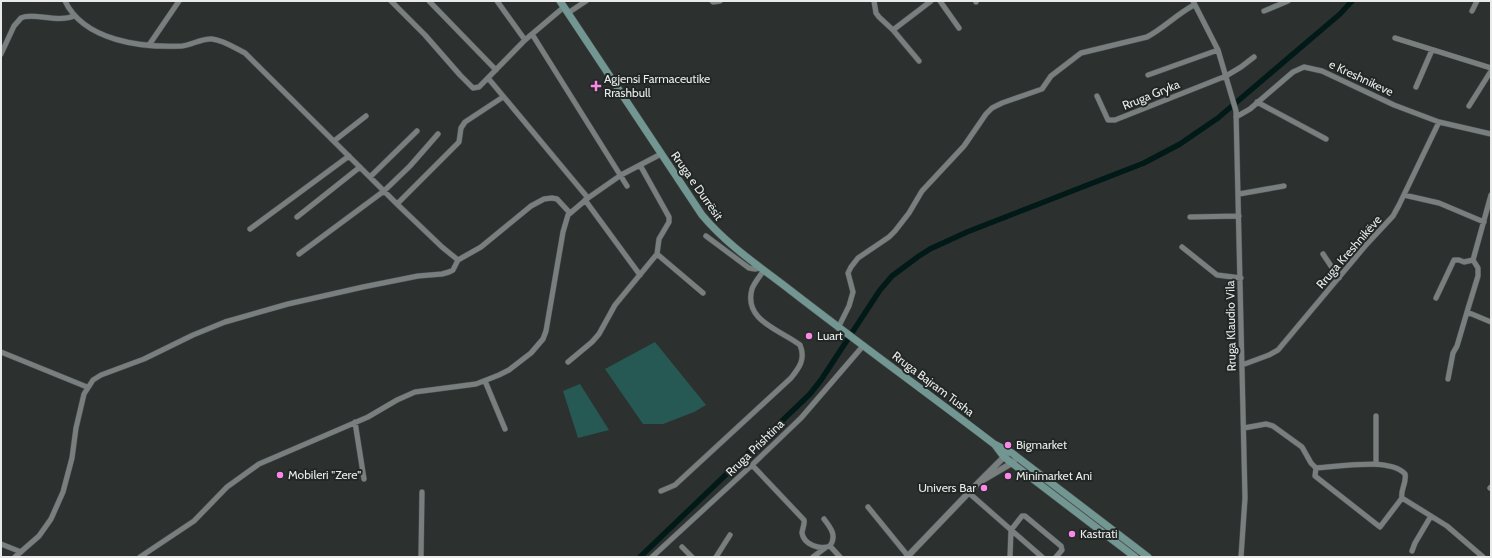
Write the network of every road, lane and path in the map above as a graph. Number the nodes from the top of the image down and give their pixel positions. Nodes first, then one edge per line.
1 (65, 1) edge
2 (179, 1) edge
3 (391, 1) edge
4 (429, 1) edge
5 (497, 1) edge
6 (586, 1) edge
7 (712, 1) edge
8 (720, 1) edge
9 (874, 1) edge
10 (931, 1) edge
11 (940, 1) edge
12 (1288, 1) edge
13 (1477, 1) edge
14 (1194, 3) edge
15 (564, 7) edge
16 (1472, 10) dead end
17 (1264, 11) dead end
18 (74, 16) junction
19 (959, 28) dead end
20 (893, 30) junction
21 (532, 34) junction
22 (1395, 38) dead end
23 (525, 40) junction
24 (149, 45) junction
25 (1218, 50) junction
26 (1432, 50) junction
27 (1, 54) edge
28 (1254, 57) dead end
29 (919, 61) dead end
30 (496, 70) junction
31 (1491, 70) edge
32 (1148, 75) dead end
33 (1226, 76) junction
34 (488, 78) junction
35 (1416, 87) dead end
36 (1097, 96) dead end
37 (503, 97) junction
38 (1257, 102) junction
39 (1469, 106) dead end
40 (366, 116) dead end
41 (1236, 117) junction
42 (1439, 122) junction
43 (417, 131) dead end
44 (438, 134) dead end
45 (1491, 134) edge
46 (1326, 139) dead end
47 (334, 141) junction
48 (661, 154) junction
49 (349, 156) junction
50 (640, 165) junction
51 (360, 167) junction
52 (621, 175) junction
53 (370, 177) junction
54 (627, 186) dead end
55 (1284, 186) dead end
56 (384, 191) junction
57 (1239, 194) junction
58 (1491, 195) edge
59 (1404, 196) junction
60 (586, 199) junction
61 (397, 204) junction
62 (570, 213) junction
63 (1239, 216) junction
64 (297, 217) dead end
65 (1190, 217) dead end
66 (1484, 222) junction
67 (250, 229) dead end
68 (706, 236) dead end
69 (1182, 247) dead end
70 (299, 254) dead end
71 (658, 254) junction
72 (1323, 254) dead end
73 (458, 260) junction
74 (1473, 260) junction
75 (762, 269) junction
76 (640, 275) junction
77 (1241, 278) junction
78 (1339, 278) junction
79 (703, 293) dead end
80 (1436, 298) dead end
81 (1467, 312) junction
82 (1491, 322) edge
83 (839, 328) junction
84 (861, 345) junction
85 (1, 352) edge
86 (568, 362) dead end
87 (1242, 365) junction
88 (1448, 379) dead end
89 (485, 381) junction
90 (87, 386) junction
91 (1376, 416) dead end
92 (355, 422) junction
93 (1244, 428) junction
94 (505, 429) dead end
95 (994, 444) junction
96 (1015, 455) junction
97 (1004, 457) junction
98 (1012, 463) junction
99 (1376, 464) junction
100 (752, 465) junction
101 (1316, 468) junction
102 (364, 479) dead end
103 (977, 484) junction
104 (661, 491) dead end
105 (422, 492) dead end
106 (969, 493) junction
107 (1402, 498) junction
108 (868, 507) dead end
109 (1431, 516) junction
110 (824, 519) dead end
111 (1011, 530) junction
112 (730, 535) dead end
113 (1, 544) edge
114 (682, 547) dead end
115 (827, 547) junction
116 (1412, 551) dead end
117 (21, 552) junction
118 (908, 556) edge
119 (15, 557) edge
120 (140, 557) edge
121 (422, 557) edge
122 (652, 557) edge
123 (692, 557) edge
124 (716, 557) edge
125 (813, 557) edge
126 (840, 557) edge
127 (1010, 557) edge
128 (1042, 557) edge
129 (1056, 557) edge
130 (1136, 557) edge
131 (1148, 557) edge
132 (1241, 557) edge
133 (1483, 557) edge

1 - 18 street
2 - 24 street
3 - 34 street
4 - 30 street
5 - 23 street
6 - 15 street
7 - 8 street
9 - 20 street
10 - 20 street
11 - 19 street
12 - 17 street
13 - 16 street
14 - 25 street, Rruga Klaudio Vila
14 - 83 street
15 - 21 street
15 - 48 main road, Rruga e Durrësit
18 - 24 street
18 - 27 street
20 - 29 street
21 - 23 street
21 - 52 street
22 - 26 street
23 - 30 street
24 - 47 street
25 - 32 street
25 - 33 street, Rruga Klaudio Vila
26 - 31 street
26 - 35 street
28 - 33 street, Rruga Gryka
30 - 34 street
31 - 39 street
33 - 36 street, Rruga Gryka
33 - 41 street, Rruga Klaudio Vila
34 - 37 street
37 - 60 street
37 - 61 street
38 - 41 street, e Kreshnikeve
38 - 42 street, e Kreshnikeve
38 - 46 street
40 - 47 street
41 - 57 street, Rruga Klaudio Vila
42 - 45 street, e Kreshnikeve
42 - 59 street, Rruga Kreshnikëve
43 - 53 street
44 - 56 street
47 - 49 street
48 - 50 street
48 - 75 main road, Rruga e Durrësit
49 - 51 street
49 - 67 street
50 - 52 street
50 - 71 street
51 - 53 street
51 - 64 street
52 - 54 street
52 - 60 street
53 - 56 street
55 - 57 street
56 - 61 street
56 - 70 street
57 - 63 street, Rruga Klaudio Vila
58 - 66 street
59 - 66 street
59 - 78 street, Rruga Kreshnikëve
60 - 62 street
60 - 76 street
61 - 73 street
62 - 73 street
62 - 89 street
63 - 65 street
63 - 77 street, Rruga Klaudio Vila
66 - 74 street
68 - 75 street
69 - 77 street
71 - 76 street
71 - 79 street
72 - 78 street
73 - 90 street
74 - 80 street
74 - 81 street
75 - 83 main road, Rruga e Durrësit
75 - 104 street
76 - 86 street
77 - 87 street, Rruga Klaudio Vila
78 - 87 street, Rruga Kreshnikëve
81 - 82 street
81 - 88 street
83 - 84 main road, Rruga e Durrësit
84 - 95 main road, Rruga Bajram Tusha
84 - 100 street, Rruga Prishtina
85 - 90 street
87 - 93 street, Rruga Klaudio Vila
89 - 92 street
89 - 94 street
90 - 117 street
91 - 99 street
92 - 102 street
92 - 120 street
93 - 101 street
93 - 132 street, Rruga Klaudio Vila
95 - 96 main road, Rruga Bajram Tusha
95 - 97 main road, Rruga Bajram Tusha
96 - 97 street
96 - 98 street
96 - 131 main road, Rruga Bajram Tusha
97 - 98 main road, Rruga Bajram Tusha
97 - 103 street
98 - 103 street
98 - 130 main road, Rruga Bajram Tusha
99 - 101 street
99 - 107 street
100 - 115 street
100 - 122 street, Rruga Prishtina
101 - 107 street
103 - 106 street
105 - 121 street
106 - 111 street
106 - 118 street
107 - 109 street
108 - 118 street
109 - 116 street
109 - 133 street
110 - 115 street
111 - 127 street
111 - 128 street
111 - 129 street
112 - 124 street
113 - 117 street
114 - 123 street
115 - 125 street
115 - 126 street
117 - 119 street

